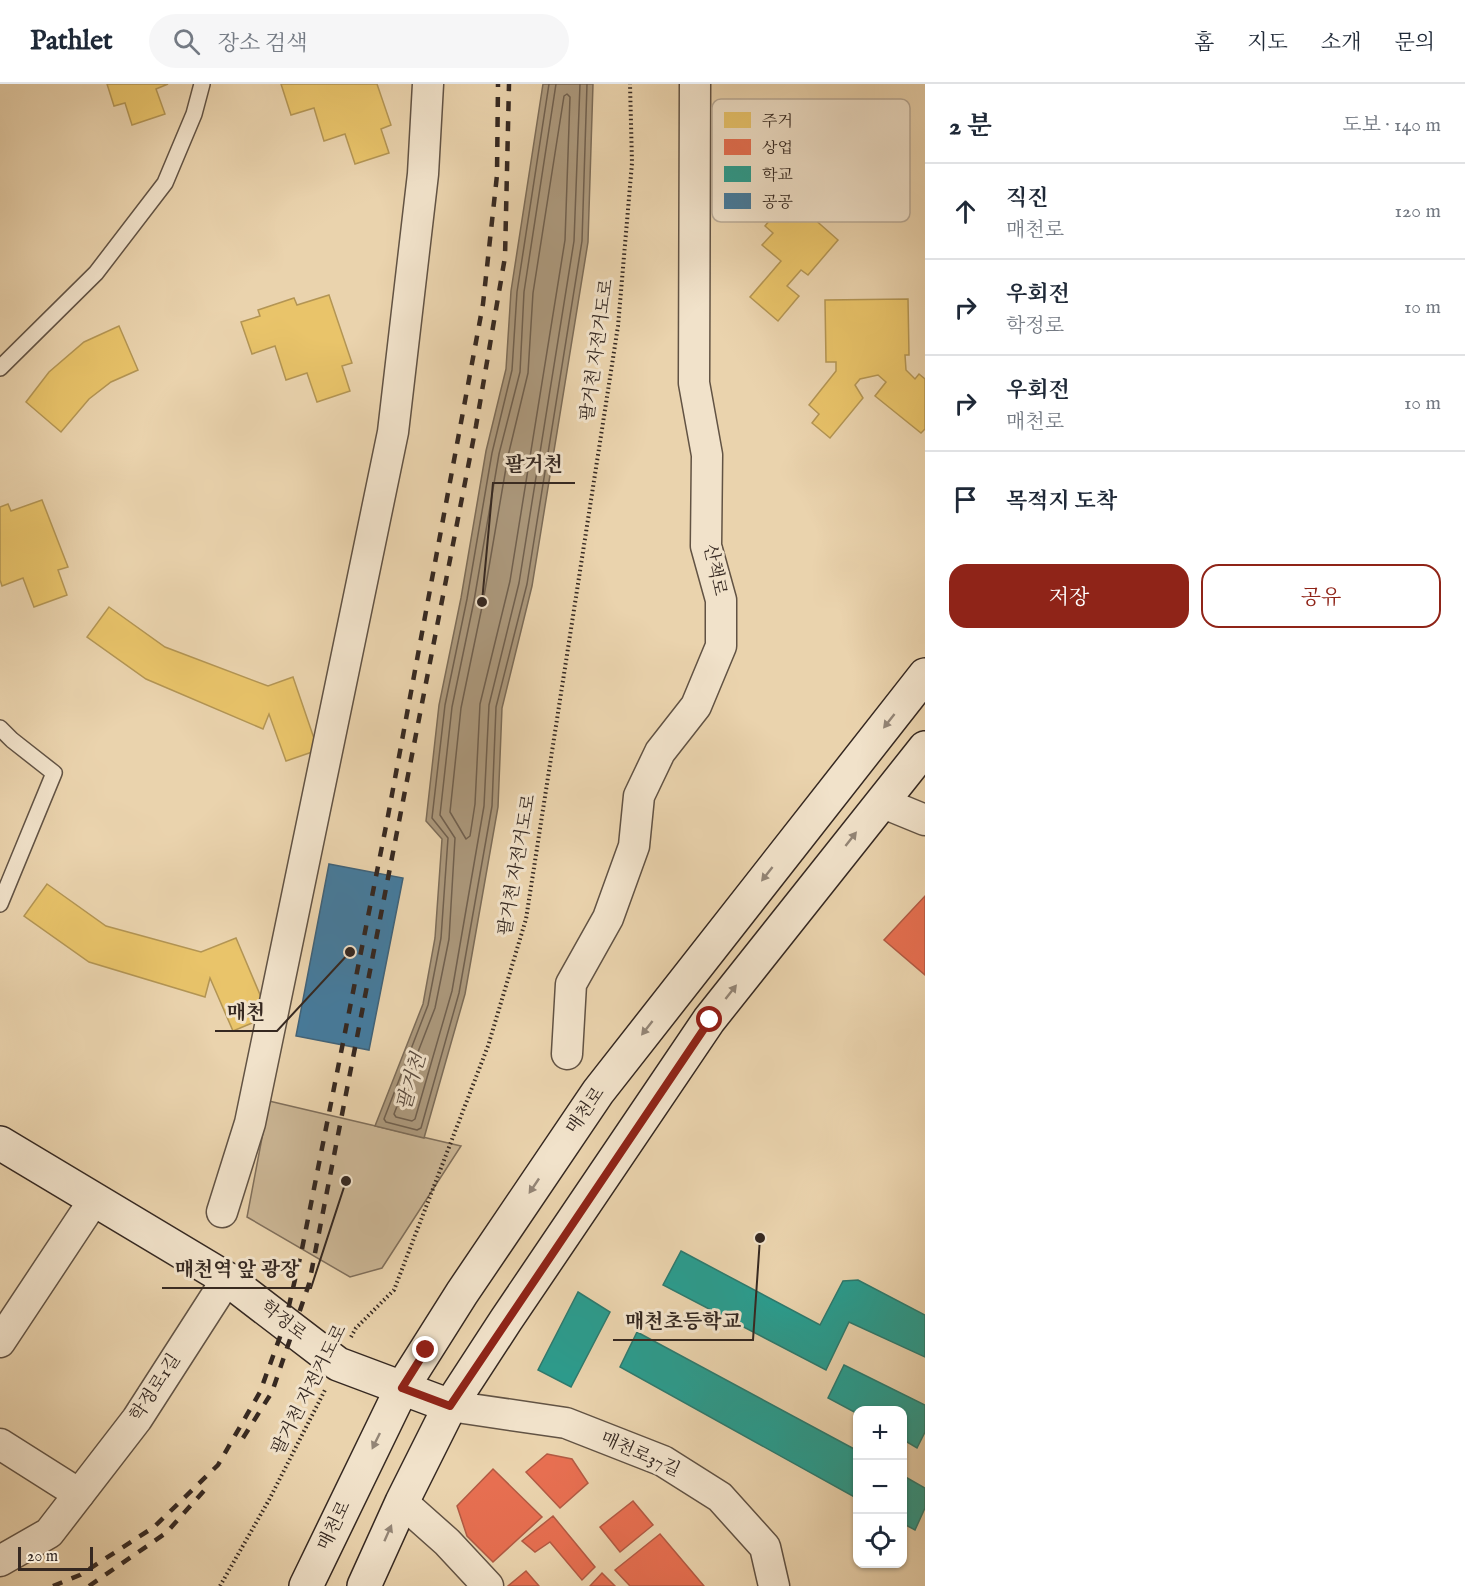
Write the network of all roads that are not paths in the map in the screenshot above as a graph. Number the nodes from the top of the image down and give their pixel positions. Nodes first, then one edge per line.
1 (202, 84) edge
2 (428, 84) edge
3 (695, 84) edge
4 (0, 368) edge
5 (925, 675) edge
6 (0, 728) edge
7 (925, 748) edge
8 (881, 802) junction
9 (925, 820) edge
10 (0, 903) edge
11 (567, 1054) dead end
12 (0, 1143) edge
13 (94, 1200) junction
14 (222, 1212) dead end
15 (227, 1279) junction
16 (0, 1342) edge
17 (402, 1388) junction
18 (450, 1406) junction
19 (0, 1444) edge
20 (79, 1494) junction
21 (402, 1502) junction
22 (0, 1561) edge
23 (306, 1586) edge
24 (364, 1586) edge
25 (488, 1586) edge
26 (774, 1586) edge

1 - 4 lane
2 - 14 street
3 - 11 street, 산책로
5 -> 17 main road, 매천로
6 - 10 lane
7 - 8 main road
8 - 9 street
18 -> 8 main road
12 - 13 main road, 학정로
13 - 15 main road, 학정로
13 - 16 street
15 - 17 main road, 학정로
15 - 20 street, 학정로1길
17 - 18 main road, 학정로
17 -> 23 main road, 매천로
18 - 21 main road
18 - 26 street, 매천로37길
19 - 20 street
20 - 22 street, 학정로1길
24 -> 21 main road
21 - 25 street

